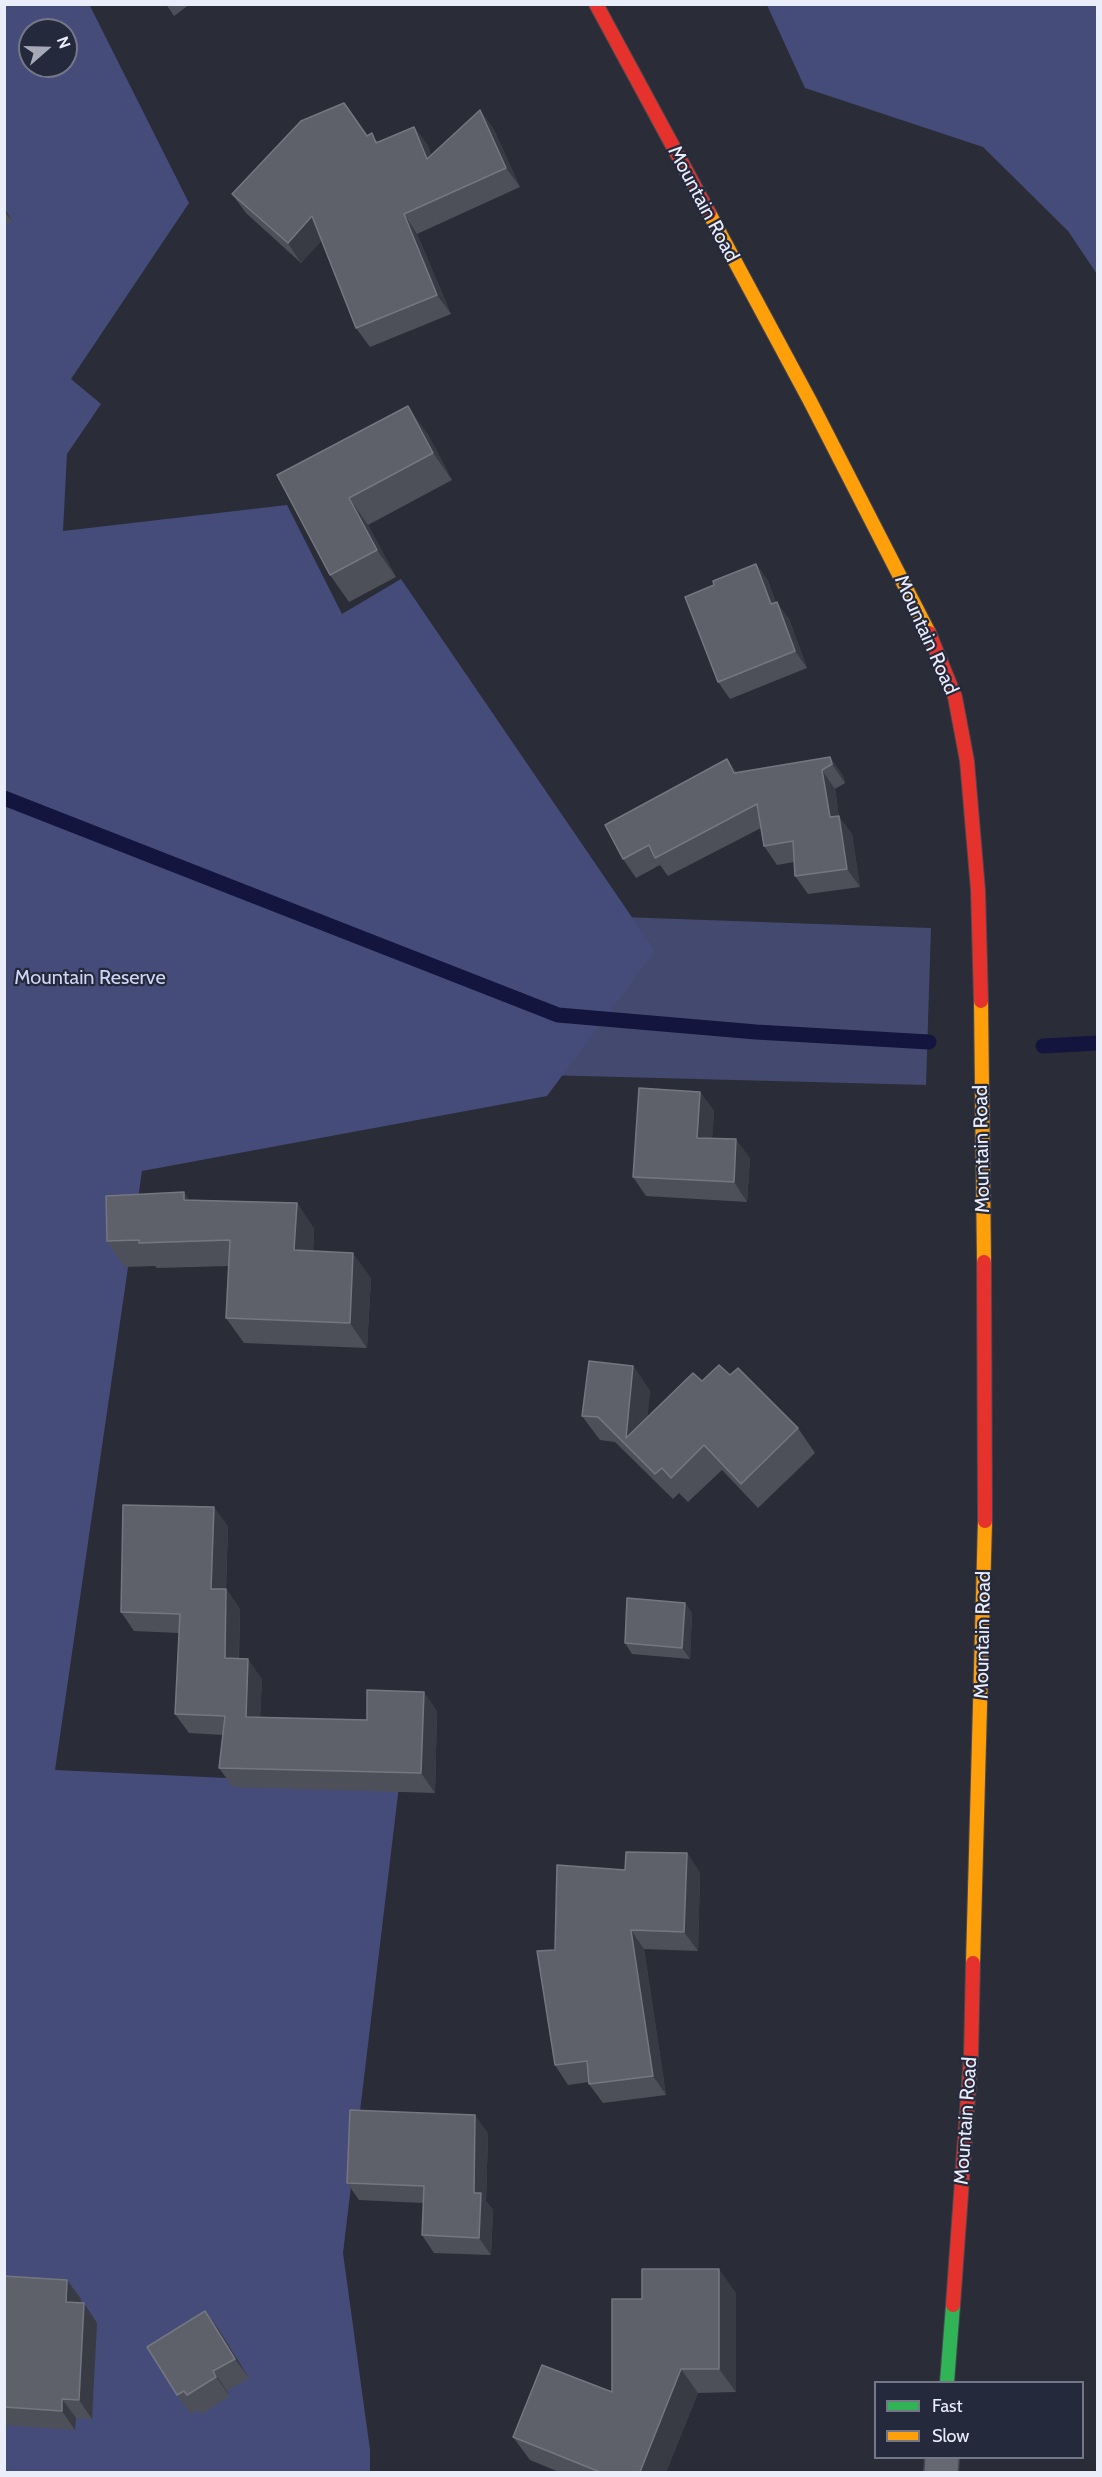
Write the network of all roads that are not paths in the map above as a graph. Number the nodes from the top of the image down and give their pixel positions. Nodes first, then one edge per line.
1 (596, 4) edge
2 (947, 2381) edge

1 - 2 street, Mountain Road

